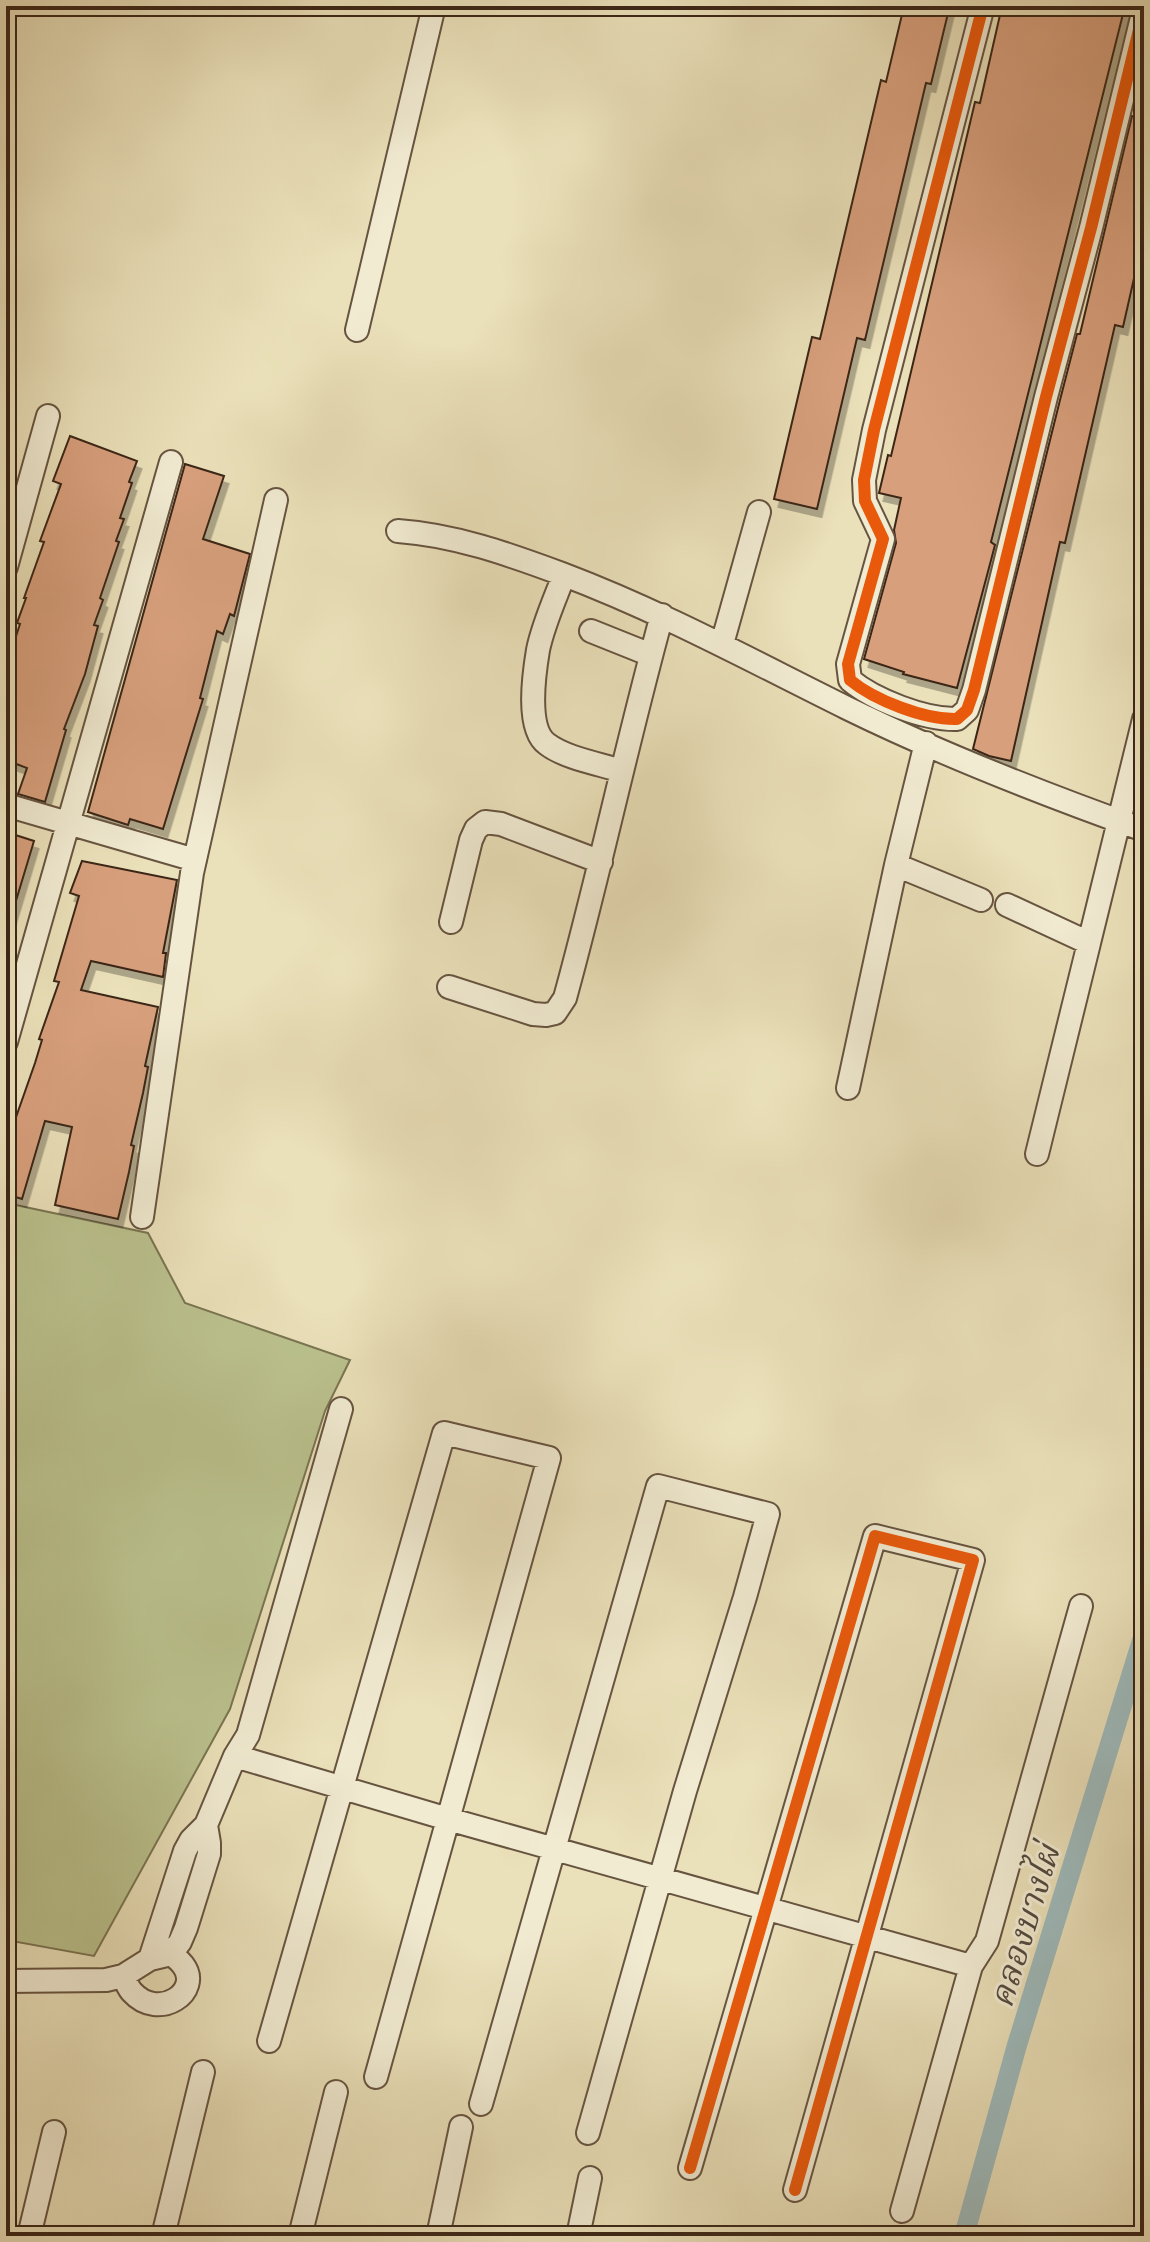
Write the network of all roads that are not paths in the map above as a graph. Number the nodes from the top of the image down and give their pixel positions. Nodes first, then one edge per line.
1 (434, 6) edge
2 (983, 6) edge
3 (1144, 9) edge
4 (357, 330) dead end
5 (48, 416) dead end
6 (171, 462) dead end
7 (276, 500) dead end
8 (759, 512) dead end
9 (398, 531) dead end
10 (6, 567) edge
11 (564, 575) junction
12 (662, 615) junction
13 (591, 631) dead end
14 (722, 644) junction
15 (651, 655) junction
16 (1144, 719) edge
17 (926, 743) junction
18 (622, 771) junction
19 (6, 805) edge
20 (6, 819) edge
21 (1119, 821) junction
22 (67, 830) junction
23 (1144, 830) edge
24 (601, 862) junction
25 (896, 865) junction
26 (194, 866) junction
27 (981, 900) dead end
28 (1007, 905) dead end
29 (451, 922) dead end
30 (1089, 943) junction
31 (449, 987) dead end
32 (6, 1042) edge
33 (848, 1088) dead end
34 (1037, 1154) dead end
35 (142, 1217) dead end
36 (341, 1409) dead end
37 (1081, 1606) dead end
38 (235, 1756) junction
39 (344, 1787) junction
40 (448, 1819) junction
41 (555, 1850) junction
42 (661, 1878) junction
43 (767, 1910) junction
44 (867, 1937) junction
45 (158, 1951) junction
46 (971, 1966) junction
47 (123, 1976) junction
48 (6, 1981) edge
49 (269, 2041) dead end
50 (203, 2072) dead end
51 (376, 2077) dead end
52 (336, 2092) dead end
53 (481, 2104) dead end
54 (461, 2127) dead end
55 (54, 2132) dead end
56 (588, 2133) dead end
57 (690, 2168) dead end
58 (590, 2178) dead end
59 (795, 2190) dead end
60 (902, 2211) dead end
61 (29, 2236) edge
62 (163, 2236) edge
63 (300, 2236) edge
64 (438, 2236) edge
65 (578, 2236) edge

1 - 4 street
2 - 3 street
5 - 10 street
6 - 22 street
7 - 26 street
8 - 14 street
9 - 11 street
11 - 12 street
11 - 18 street
12 - 14 street
12 - 15 street
13 - 15 street
14 - 17 street
15 - 18 street
16 - 21 street
17 - 21 street
17 - 25 street
18 - 24 street
19 - 22 street
20 - 22 street
21 - 23 street
21 - 30 street
22 - 26 street
22 - 32 street
24 - 29 street
24 - 31 street
25 - 27 street
25 - 33 street
26 - 35 street
28 - 30 street
30 - 34 street
36 - 38 street
37 - 46 street
38 - 39 street
38 - 45 street
39 - 40 street
39 - 40 street
39 - 49 street
40 - 41 street
40 - 51 street
41 - 42 street
41 - 42 street
41 - 53 street
42 - 43 street
42 - 56 street
43 - 44 street
43 - 44 street
43 - 57 street
44 - 46 street
44 - 59 street
45 - 47 street
45 - 47 street
46 - 60 street
47 - 48 street
50 - 62 street
52 - 63 street
54 - 64 street
55 - 61 street
58 - 65 street

